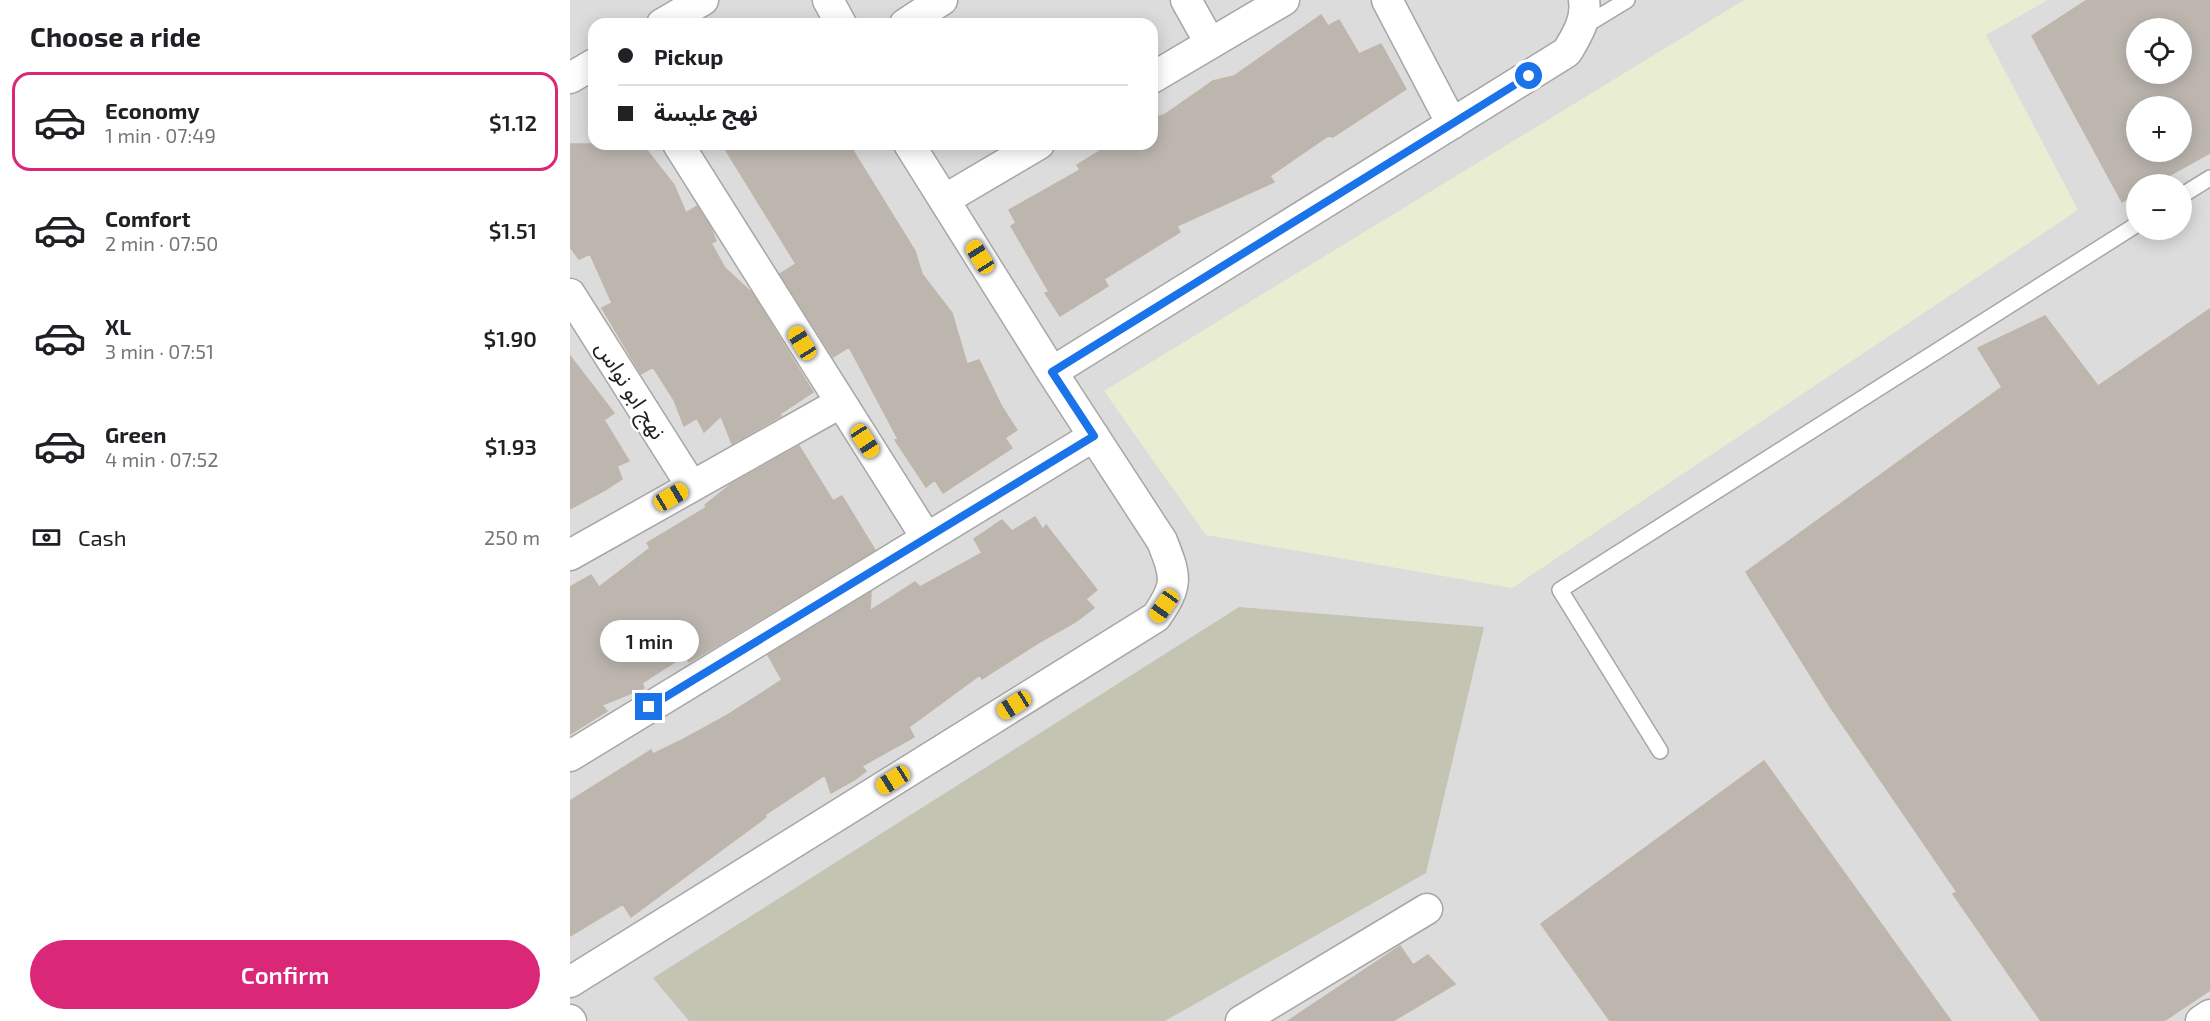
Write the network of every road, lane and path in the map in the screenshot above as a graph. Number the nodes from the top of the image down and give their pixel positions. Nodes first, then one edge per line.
1 (703, 0) edge
2 (828, 0) edge
3 (942, 0) edge
4 (1186, 0) edge
5 (1284, 0) edge
6 (1387, 0) edge
7 (1627, 0) edge
8 (1583, 14) edge
9 (672, 18) edge
10 (838, 18) edge
11 (914, 18) edge
12 (1210, 43) junction
13 (588, 68) edge
14 (1158, 74) edge
15 (570, 78) edge
16 (1452, 124) junction
17 (682, 150) edge
18 (913, 150) edge
19 (1029, 150) edge
20 (2210, 178) edge
21 (2192, 189) edge
22 (944, 200) junction
23 (2126, 231) edge
24 (570, 294) edge
25 (1052, 372) junction
26 (840, 402) junction
27 (1094, 436) junction
28 (692, 485) junction
29 (926, 537) junction
30 (570, 555) edge
31 (1660, 751) dead end
32 (570, 756) edge
33 (1427, 909) dead end
34 (570, 982) edge
35 (2210, 1015) edge
36 (1241, 1021) edge
37 (2201, 1021) edge

1 - 9 street
2 - 10 street
3 - 11 street
4 - 12 street
5 - 12 street
6 - 16 street
7 - 8 lane
8 - 16 street
12 - 14 street
13 - 15 street
16 - 25 street
17 - 26 street
18 - 22 street
19 - 22 street
20 - 21 lane
22 - 25 street
23 - 31 lane
24 - 28 street, نهج ابو نواس
25 - 27 street
26 - 28 street
26 - 29 street
27 - 29 street
27 - 34 street
28 - 30 street
29 - 32 street
33 - 36 street
35 - 37 street

